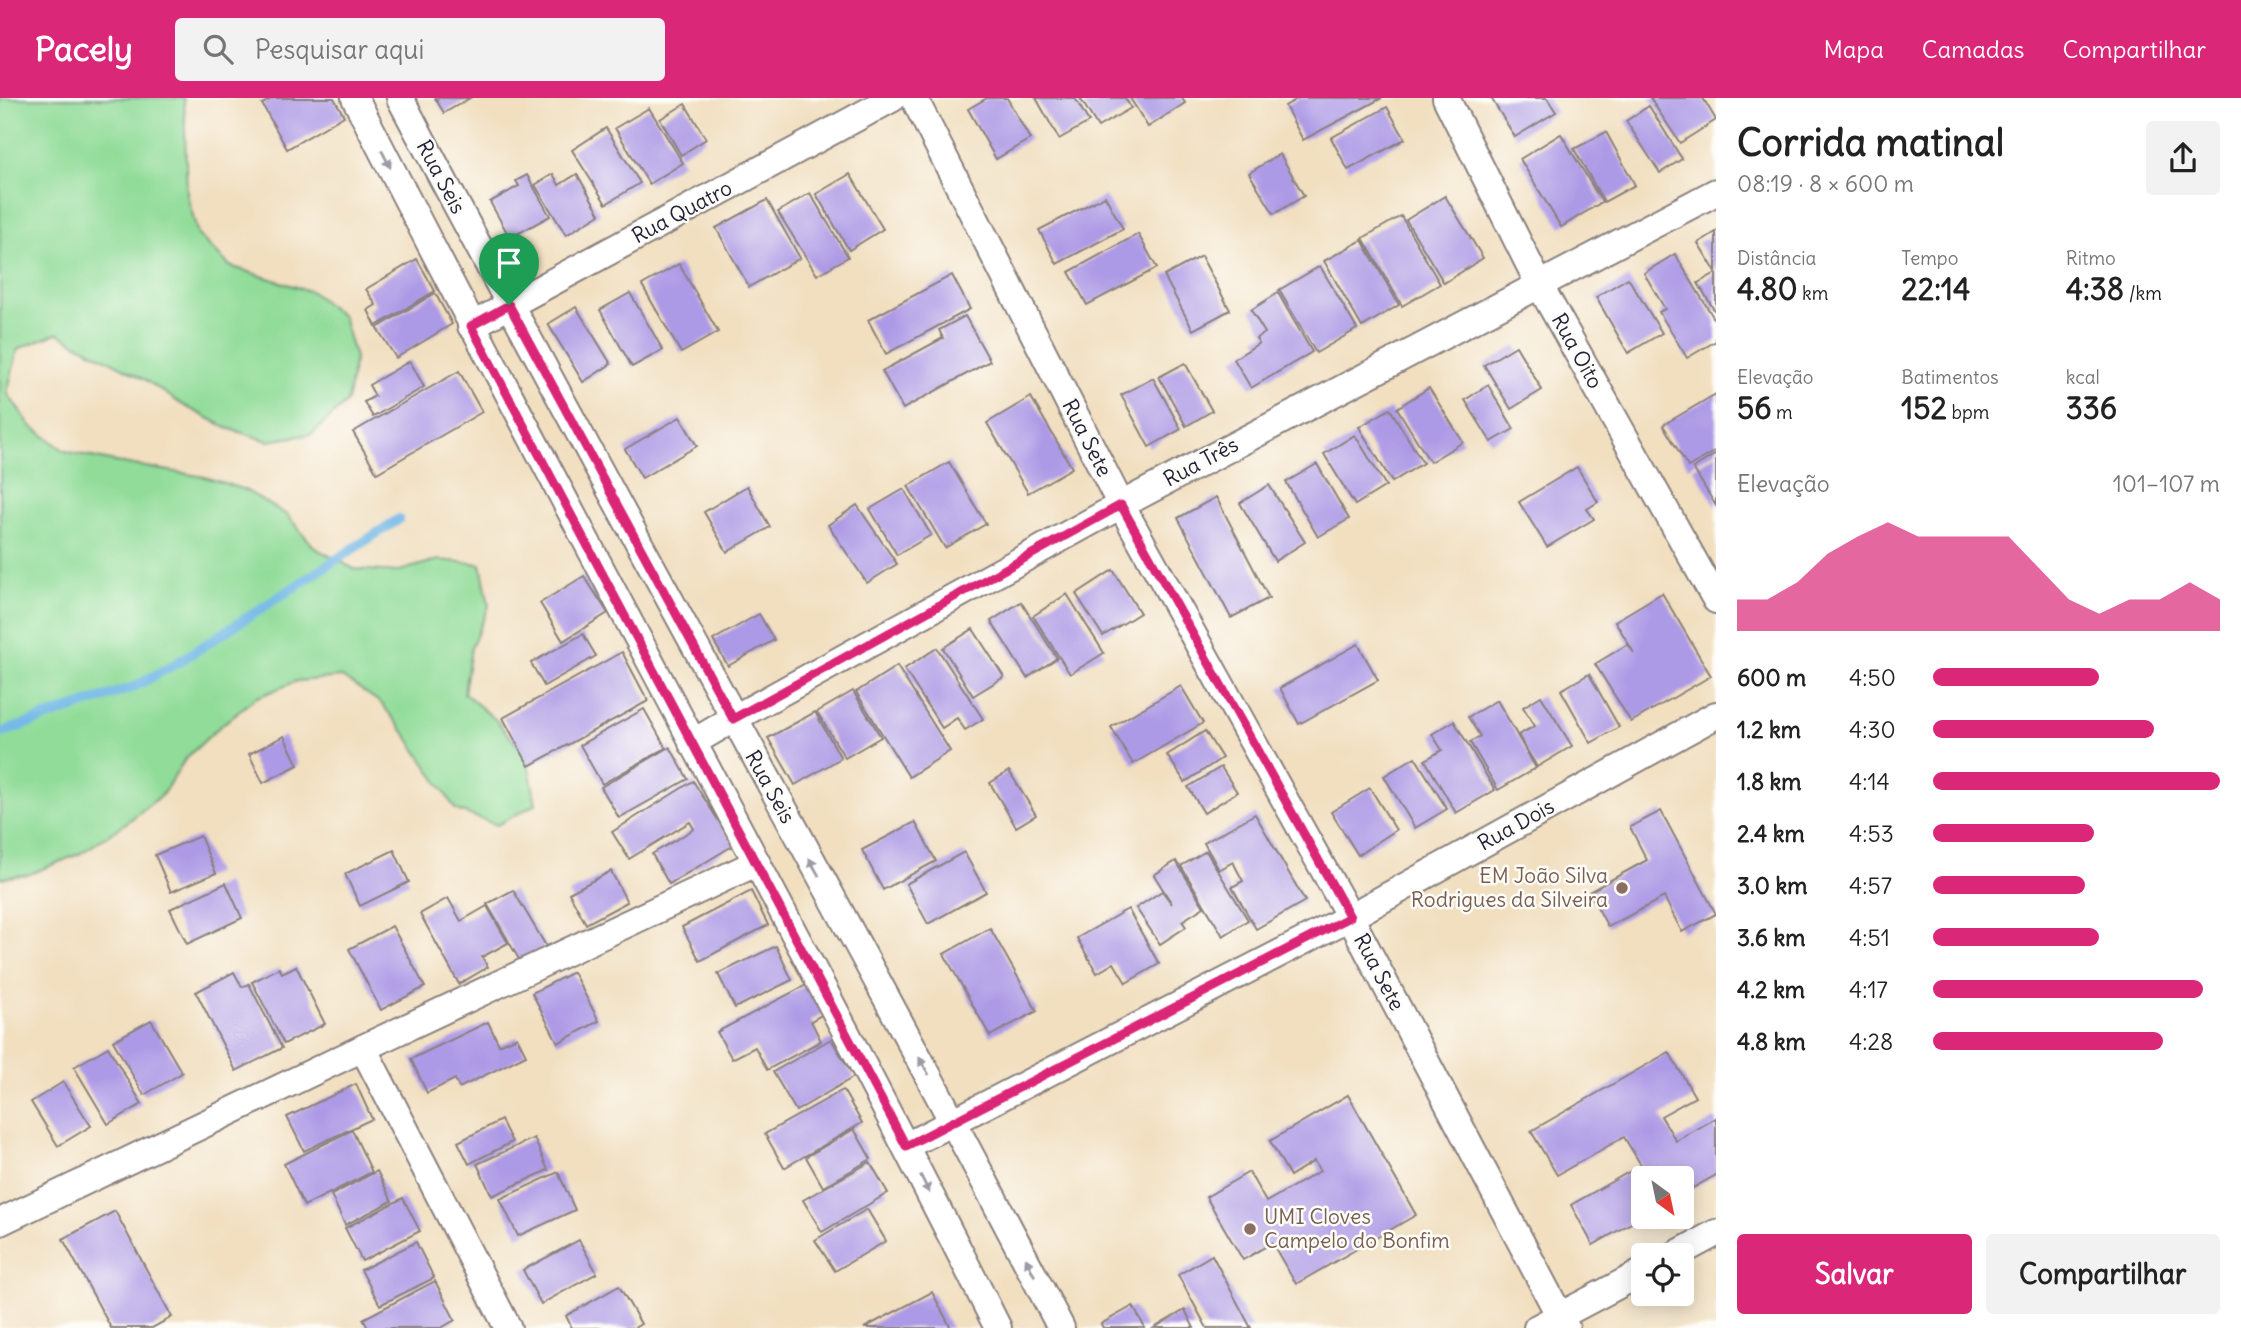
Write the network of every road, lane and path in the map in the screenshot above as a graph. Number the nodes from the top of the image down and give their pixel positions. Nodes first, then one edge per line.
1 (355, 98) edge
2 (400, 98) edge
3 (893, 98) edge
4 (914, 98) edge
5 (1446, 98) edge
6 (1716, 192) edge
7 (1539, 284) junction
8 (509, 305) junction
9 (471, 326) junction
10 (1121, 505) junction
11 (1716, 600) edge
12 (1716, 715) edge
13 (733, 719) junction
14 (692, 743) junction
15 (755, 863) junction
16 (1350, 917) junction
17 (363, 1048) junction
18 (954, 1122) junction
19 (906, 1146) junction
20 (0, 1222) edge
21 (1716, 1233) edge
22 (1694, 1245) edge
23 (1631, 1279) edge
24 (1554, 1324) edge
25 (508, 1328) edge
26 (998, 1328) edge
27 (1061, 1328) edge

1 -> 9 street
2 - 8 street, Rua Seis
3 - 8 street, Rua Quatro
4 - 10 street, Rua Sete
5 - 7 street, Rua Oito
6 - 7 street, Rua Três
7 - 10 street, Rua Três
7 - 11 street, Rua Oito
8 - 9 street, Rua Quatro
8 - 13 street, Rua Seis
9 - 14 street
10 - 13 street, Rua Três
10 - 16 street, Rua Sete
12 - 16 street, Rua Dois
13 - 14 street, Rua Três
18 -> 13 street, Rua Seis
14 - 15 street
15 - 17 street
15 - 19 street
16 - 18 street, Rua Dois
16 - 24 street, Rua Sete
17 - 20 street
17 - 25 street
18 - 19 street, Rua Dois
27 -> 18 street, Rua Seis
19 -> 26 street
21 - 22 street
23 - 24 street

